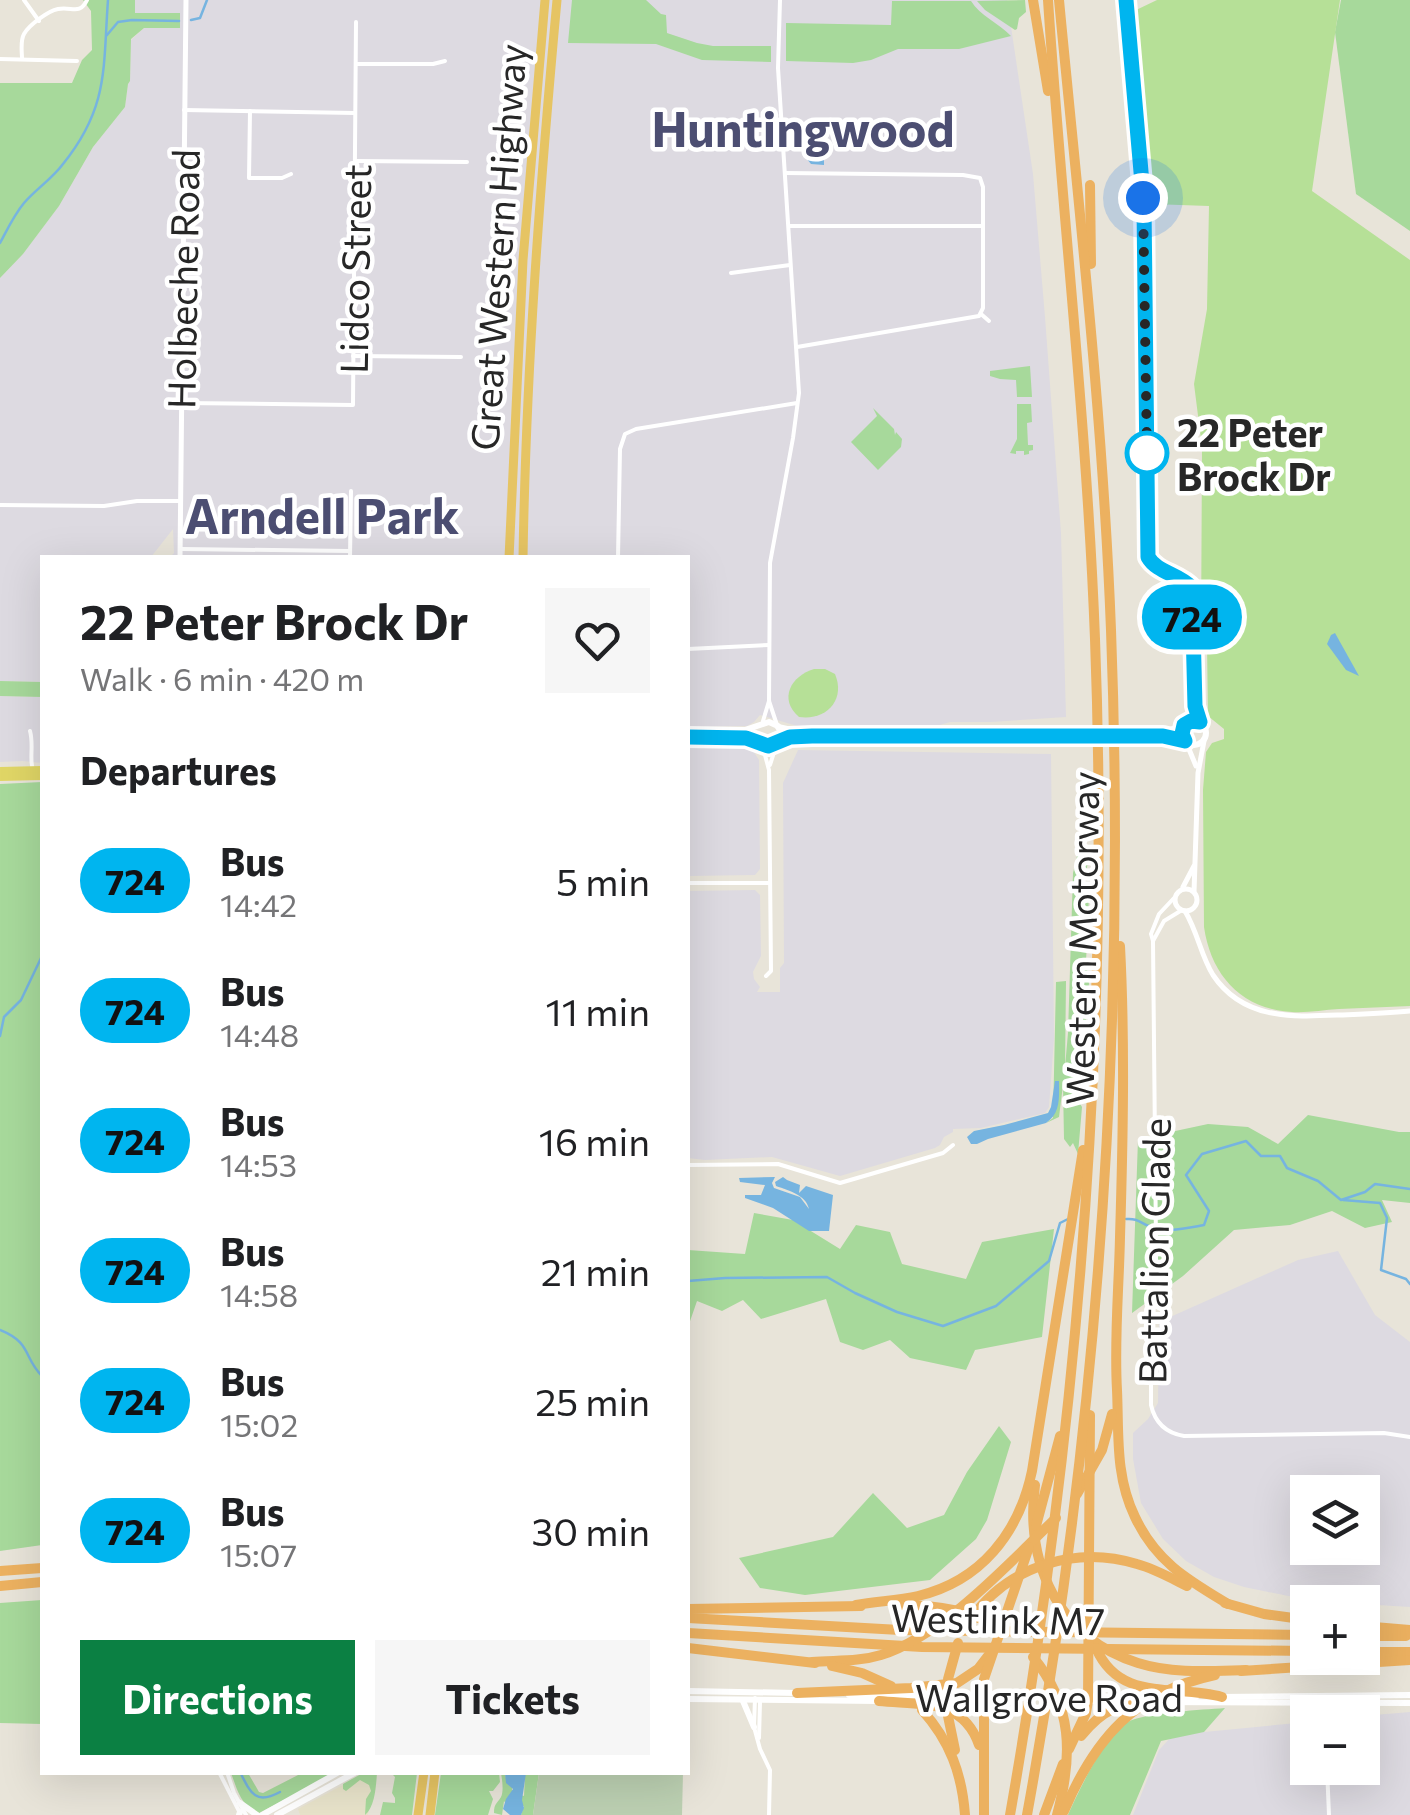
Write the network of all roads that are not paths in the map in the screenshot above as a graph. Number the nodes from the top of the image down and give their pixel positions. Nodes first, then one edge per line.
1 (24, 0) edge
2 (87, 0) edge
3 (186, 0) edge
4 (544, 0) edge
5 (558, 0) edge
6 (780, 0) edge
7 (1033, 0) edge
8 (1048, 0) edge
9 (1059, 0) edge
10 (1126, 0) edge
11 (39, 21) junction
12 (356, 22) dead end
13 (0, 59) edge
14 (22, 59) junction
15 (77, 61) dead end
16 (445, 61) dead end
17 (356, 64) junction
18 (184, 110) junction
19 (250, 111) junction
20 (356, 113) junction
21 (1058, 135) junction
22 (355, 161) junction
23 (467, 162) dead end
24 (785, 173) junction
25 (291, 174) dead end
26 (1090, 185) dead end
27 (526, 208) junction
28 (540, 209) junction
29 (789, 226) junction
30 (983, 226) junction
31 (791, 265) junction
32 (730, 273) dead end
33 (981, 314) junction
34 (988, 321) dead end
35 (797, 347) junction
36 (354, 356) junction
37 (1094, 356) junction
38 (461, 357) dead end
39 (181, 403) junction
40 (798, 403) junction
41 (351, 491) dead end
42 (180, 501) junction
43 (0, 505) edge
44 (180, 549) junction
45 (350, 554) edge
46 (180, 555) edge
47 (509, 555) edge
48 (522, 555) edge
49 (618, 555) edge
50 (769, 645) junction
51 (690, 648) edge
52 (769, 701) junction
53 (1195, 706) junction
54 (1200, 722) junction
55 (1186, 724) junction
56 (761, 725) junction
57 (778, 726) junction
58 (30, 731) dead end
59 (690, 735) edge
60 (690, 735) edge
61 (1204, 740) junction
62 (778, 741) junction
63 (1186, 742) junction
64 (761, 743) junction
65 (38, 769) edge
66 (769, 770) junction
67 (0, 774) edge
68 (1198, 774) junction
69 (1197, 858) junction
70 (690, 883) edge
71 (770, 883) junction
72 (1180, 890) junction
73 (1194, 892) junction
74 (1174, 898) junction
75 (1195, 906) junction
76 (1184, 911) junction
77 (1114, 913) junction
78 (1196, 928) junction
79 (1153, 941) junction
80 (766, 976) dead end
81 (1410, 1012) edge
82 (1090, 1120) junction
83 (952, 1145) dead end
84 (690, 1165) edge
85 (1060, 1303) junction
86 (1116, 1381) junction
87 (1087, 1384) junction
88 (1067, 1422) junction
89 (1410, 1437) edge
90 (40, 1568) edge
91 (0, 1571) edge
92 (40, 1582) edge
93 (0, 1586) edge
94 (1228, 1604) junction
95 (856, 1605) junction
96 (690, 1609) edge
97 (690, 1618) edge
98 (1290, 1618) edge
99 (1089, 1628) junction
100 (1380, 1629) edge
101 (690, 1633) edge
102 (1410, 1633) edge
103 (1290, 1635) edge
104 (1380, 1635) edge
105 (997, 1637) junction
106 (690, 1648) edge
107 (1290, 1651) edge
108 (1380, 1654) edge
109 (1410, 1656) edge
110 (812, 1662) junction
111 (1246, 1670) junction
112 (948, 1678) dead end
113 (891, 1686) dead end
114 (690, 1691) edge
115 (796, 1693) junction
116 (758, 1696) junction
117 (1222, 1696) junction
118 (982, 1698) junction
119 (690, 1699) edge
120 (1088, 1699) junction
121 (1408, 1699) edge
122 (742, 1700) junction
123 (879, 1701) junction
124 (1137, 1702) junction
125 (1388, 1702) junction
126 (1380, 1703) edge
127 (922, 1710) dead end
128 (948, 1716) dead end
129 (754, 1727) junction
130 (758, 1746) junction
131 (983, 1755) junction
132 (1062, 1767) junction
133 (221, 1775) edge
134 (228, 1775) edge
135 (333, 1775) edge
136 (350, 1775) edge
137 (435, 1775) edge
138 (422, 1776) edge
139 (1328, 1785) edge
140 (1060, 1811) edge
141 (241, 1812) edge
142 (260, 1815) edge
143 (276, 1815) edge
144 (418, 1815) edge
145 (430, 1815) edge
146 (770, 1815) edge
147 (966, 1815) edge
148 (984, 1815) edge
149 (1010, 1815) edge
150 (1027, 1815) edge
151 (1044, 1815) edge
152 (1329, 1815) edge

1 - 11 street
2 - 11 street
3 - 18 street, Holbeche Road
4 - 27 highway, Great Western Highway
5 - 28 highway, Great Western Highway
6 - 24 street
7 - 21 highway
8 - 21 highway, Western Motorway
9 - 37 highway, Western Motorway
10 - 53 street
11 - 14 street
12 - 17 street, Lidco Street
13 - 14 street
14 - 15 street
16 - 17 street
17 - 20 street, Lidco Street
18 - 19 street
18 - 39 street, Holbeche Road
19 - 20 street
19 - 25 street
20 - 22 street, Lidco Street
21 - 82 highway, Western Motorway
22 - 23 street
22 - 36 street, Lidco Street
24 - 29 street
24 - 30 street
26 - 37 highway
27 - 28 highway
27 - 47 highway, Great Western Highway
28 - 48 highway, Great Western Highway
29 - 30 street
29 - 31 street
30 - 33 street
31 - 32 street
31 - 35 street
33 - 34 street
33 - 35 street
35 - 40 street
36 - 38 street
36 - 39 street, Lidco Street
37 - 77 highway, Western Motorway
39 - 42 street, Holbeche Road
40 - 49 street
40 - 50 street
41 - 45 street
42 - 43 street
42 - 44 street, Holbeche Road
44 - 45 street
44 - 46 street, Holbeche Road
50 - 51 street
50 - 52 street
52 - 56 street
52 - 57 street
53 - 54 street
53 - 55 street
54 - 55 main road
54 - 61 main road
55 - 57 main road
55 - 63 main road
56 - 57 main road
56 - 59 main road
56 - 64 main road
57 - 62 main road
58 - 65 street
60 - 64 main road
61 - 63 main road
61 - 68 street
62 - 63 main road
62 - 64 main road
62 - 66 street
63 - 68 street
64 - 66 street
65 - 67 main road
65 - 67 main road
66 - 71 street
68 - 69 street
69 - 72 street
69 - 73 street
70 - 71 street
71 - 80 street
72 - 73 street
72 - 74 street
73 - 75 street
74 - 76 street
74 - 79 street, Battalion Glade
75 - 76 street
75 - 78 street
76 - 78 street
76 - 79 street
77 - 86 highway
77 - 87 highway, Western Motorway
78 - 81 street
79 - 89 street, Battalion Glade
82 - 85 highway
82 - 88 highway, Western Motorway
83 - 84 street
85 - 95 highway
85 - 111 highway
86 - 94 highway
86 - 110 highway
87 - 99 highway
87 - 150 highway, Western Motorway
88 - 105 highway
88 - 149 highway, Western Motorway
90 - 91 highway
92 - 93 highway
94 - 98 highway
94 - 112 highway
95 - 96 highway
95 - 140 highway
97 - 103 highway, Westlink M7
99 - 117 highway
99 - 120 highway
100 - 102 highway
101 - 107 highway, Westlink M7
102 - 104 highway
105 - 115 highway
105 - 118 highway
106 - 110 highway
108 - 109 highway
109 - 111 highway
110 - 113 highway
111 - 140 highway
114 - 116 main road, Wallgrove Road
115 - 116 main road, Wallgrove Road
115 - 118 main road, Wallgrove Road
116 - 122 main road, Wallgrove Road
116 - 123 main road, Wallgrove Road
116 - 129 street
116 - 130 street
117 - 120 main road, Wallgrove Road
117 - 121 main road, Wallgrove Road
118 - 120 main road, Wallgrove Road
118 - 123 main road, Wallgrove Road
118 - 131 highway
119 - 122 main road, Wallgrove Road
120 - 124 main road, Wallgrove Road
120 - 132 highway
121 - 125 main road, Wallgrove Road
122 - 129 main road
123 - 131 highway
124 - 125 main road, Wallgrove Road
124 - 132 highway
125 - 126 main road
127 - 147 highway
128 - 147 highway
129 - 130 street
130 - 146 street
131 - 148 highway
132 - 151 highway
133 - 141 street
134 - 141 street
135 - 142 main road
136 - 143 main road
137 - 145 highway
138 - 144 highway
139 - 152 street
141 - 142 main road

